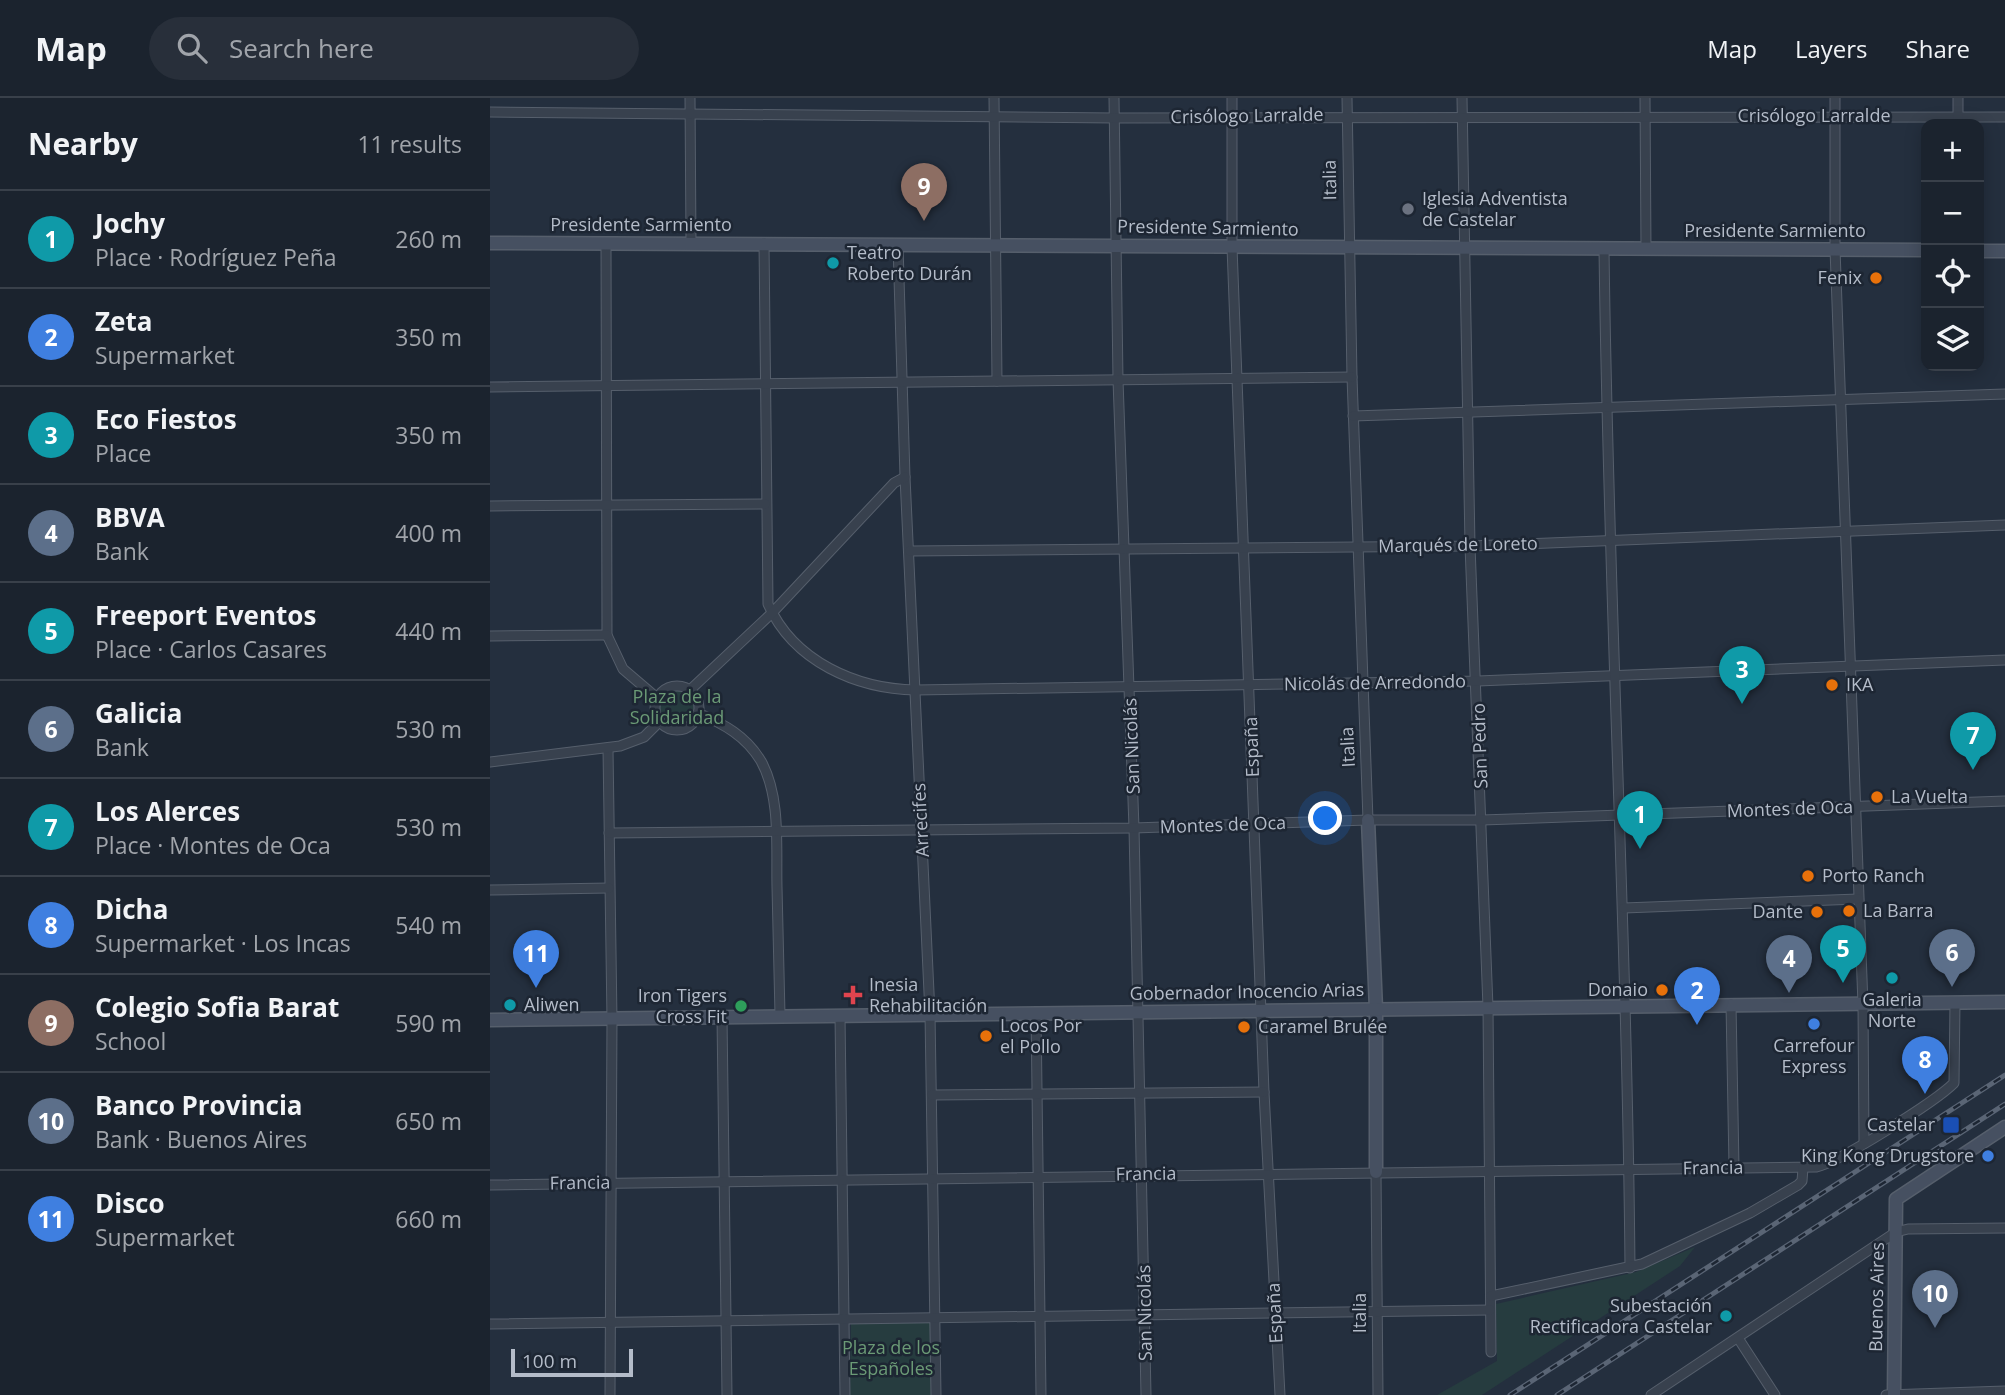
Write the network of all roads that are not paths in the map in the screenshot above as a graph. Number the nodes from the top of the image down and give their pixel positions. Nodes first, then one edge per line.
1 (690, 98) edge
2 (995, 98) edge
3 (1114, 98) edge
4 (1232, 98) edge
5 (1346, 98) edge
6 (1462, 98) edge
7 (1645, 98) edge
8 (1835, 98) edge
9 (1958, 98) edge
10 (490, 112) edge
11 (690, 112) junction
12 (1347, 115) junction
13 (1645, 115) junction
14 (995, 116) junction
15 (1232, 116) junction
16 (1462, 116) junction
17 (1834, 117) junction
18 (2005, 117) edge
19 (1114, 118) junction
20 (1958, 119) edge
21 (1982, 119) edge
22 (1921, 120) edge
23 (691, 242) junction
24 (490, 243) edge
25 (606, 243) junction
26 (764, 243) junction
27 (995, 244) junction
28 (898, 245) junction
29 (1116, 245) junction
30 (1232, 247) junction
31 (1348, 247) junction
32 (1463, 247) junction
33 (1604, 248) junction
34 (1646, 248) junction
35 (1835, 249) junction
36 (1921, 250) edge
37 (1984, 251) edge
38 (2005, 251) edge
39 (1352, 377) junction
40 (1239, 379) junction
41 (1118, 380) junction
42 (997, 382) junction
43 (902, 383) junction
44 (764, 385) junction
45 (490, 387) edge
46 (606, 388) junction
47 (2005, 394) edge
48 (1839, 400) junction
49 (1606, 410) junction
50 (1468, 414) junction
51 (1353, 416) junction
52 (905, 477) junction
53 (765, 504) junction
54 (490, 506) edge
55 (607, 506) junction
56 (2005, 525) edge
57 (1845, 533) junction
58 (1611, 541) junction
59 (1358, 546) junction
60 (1470, 546) junction
61 (1245, 549) junction
62 (911, 551) junction
63 (1124, 551) junction
64 (772, 612) junction
65 (607, 635) junction
66 (490, 636) edge
67 (2005, 660) edge
68 (1849, 665) junction
69 (1615, 676) junction
70 (1362, 681) junction
71 (1478, 681) junction
72 (1250, 685) junction
73 (1129, 686) junction
74 (690, 690) junction
75 (916, 690) junction
76 (657, 698) junction
77 (698, 713) junction
78 (660, 722) junction
79 (608, 749) junction
80 (490, 762) edge
81 (2005, 802) edge
82 (1854, 807) junction
83 (1622, 815) junction
84 (1368, 820) junction
85 (1482, 820) junction
86 (1255, 825) junction
87 (922, 828) junction
88 (1134, 828) junction
89 (775, 830) junction
90 (609, 834) junction
91 (609, 888) junction
92 (490, 890) edge
93 (1858, 899) junction
94 (1624, 908) junction
95 (2005, 1002) edge
96 (1955, 1003) junction
97 (1731, 1004) junction
98 (1863, 1005) junction
99 (1627, 1006) junction
100 (1488, 1007) junction
101 (1262, 1009) junction
102 (1376, 1009) junction
103 (1139, 1011) junction
104 (1036, 1013) junction
105 (930, 1014) junction
106 (780, 1016) junction
107 (840, 1016) junction
108 (722, 1017) junction
109 (612, 1019) junction
110 (490, 1020) edge
111 (1264, 1092) junction
112 (1142, 1093) junction
113 (1038, 1094) junction
114 (932, 1095) junction
115 (2005, 1127) edge
116 (1864, 1143) junction
117 (1734, 1167) junction
118 (1803, 1168) junction
119 (1488, 1170) junction
120 (1629, 1170) junction
121 (1377, 1172) junction
122 (1269, 1173) junction
123 (1143, 1174) junction
124 (1039, 1176) junction
125 (934, 1178) junction
126 (842, 1180) junction
127 (726, 1181) junction
128 (610, 1183) junction
129 (490, 1185) edge
130 (2005, 1228) edge
131 (1896, 1232) junction
132 (1630, 1268) junction
133 (1490, 1296) junction
134 (1490, 1310) junction
135 (1378, 1312) junction
136 (1275, 1313) junction
137 (1144, 1315) junction
138 (1040, 1317) junction
139 (934, 1318) junction
140 (846, 1319) junction
141 (726, 1321) junction
142 (490, 1324) edge
143 (610, 1324) junction
144 (1738, 1338) junction
145 (1491, 1352) dead end
146 (2005, 1391) edge
147 (1663, 1392) edge
148 (1892, 1394) edge
149 (610, 1395) edge
150 (727, 1395) edge
151 (845, 1395) edge
152 (936, 1395) edge
153 (1041, 1395) edge
154 (1146, 1395) edge
155 (1280, 1395) edge
156 (1378, 1395) edge
157 (1651, 1395) edge
158 (1775, 1395) edge

1 - 11 street
2 - 14 street
3 - 19 street, San Nicolás
4 - 15 street, España
5 - 12 street, Italia
6 - 16 street, San Pedro
7 - 13 street
8 - 17 street
9 - 20 street
10 - 11 street, Crisólogo Larralde
11 - 14 street, Crisólogo Larralde
11 - 23 street
12 - 15 street, Crisólogo Larralde
12 - 16 street, Crisólogo Larralde
12 - 31 street, Italia
13 - 16 street, Crisólogo Larralde
13 - 17 street, Crisólogo Larralde
13 - 34 street
14 - 19 street, Crisólogo Larralde
14 - 27 street
15 - 19 street, Crisólogo Larralde
15 - 30 street, España
16 - 32 street, San Pedro
17 - 22 street, Crisólogo Larralde
17 - 35 street
18 - 21 street, Crisólogo Larralde
19 - 29 street, San Nicolás
23 - 25 street, Presidente Sarmiento
23 - 26 street, Presidente Sarmiento
24 - 25 street, Presidente Sarmiento
25 - 46 street
26 - 28 street, Presidente Sarmiento
26 - 44 street
27 - 28 street, Presidente Sarmiento
27 - 29 street, Presidente Sarmiento
27 - 42 street
28 - 43 street, Arrecifes
29 - 30 street, Presidente Sarmiento
29 - 41 street, San Nicolás
30 - 31 street, Presidente Sarmiento
30 - 40 street, España
31 - 32 street, Presidente Sarmiento
31 - 39 street, Italia
32 - 33 street, Presidente Sarmiento
32 - 50 street, San Pedro
33 - 34 street, Presidente Sarmiento
33 - 49 street
34 - 35 street, Presidente Sarmiento
35 - 36 street, Presidente Sarmiento
35 - 48 street
37 - 38 street
39 - 40 street
39 - 51 street, Italia
40 - 41 street
40 - 61 street, España
41 - 42 street
41 - 63 street, San Nicolás
42 - 43 street
43 - 44 street
43 - 52 street, Arrecifes
44 - 46 street
44 - 53 street
45 - 46 street
46 - 55 street
47 - 48 street
48 - 49 street
48 - 57 street
49 - 50 street
49 - 58 street
50 - 51 street
50 - 60 street, San Pedro
51 - 59 street, Italia
52 - 62 street, Arrecifes
52 - 64 street
53 - 55 street
53 - 64 street
54 - 55 street
55 - 65 street
56 - 57 street, Marqués de Loreto
57 - 58 street, Marqués de Loreto
57 - 68 street
58 - 60 street, Marqués de Loreto
58 - 69 street
59 - 60 street, Marqués de Loreto
59 - 61 street, Marqués de Loreto
59 - 70 street, Italia
60 - 71 street, San Pedro
61 - 63 street, Marqués de Loreto
61 - 72 street, España
62 - 63 street, Marqués de Loreto
62 - 75 street, Arrecifes
63 - 73 street, San Nicolás
64 - 74 street
64 - 75 street, Nicolás de Arredondo
65 - 66 street
65 - 76 street
67 - 68 street, Nicolás de Arredondo
68 - 69 street, Nicolás de Arredondo
68 - 82 street
69 - 71 street, Nicolás de Arredondo
69 - 83 street
70 - 71 street, Nicolás de Arredondo
70 - 72 street, Nicolás de Arredondo
70 - 84 street, Italia
71 - 85 street, San Pedro
72 - 73 street, Nicolás de Arredondo
72 - 86 street, España
73 - 75 street, Nicolás de Arredondo
73 - 88 street, San Nicolás
74 - 76 street
74 - 77 street
75 - 87 street, Arrecifes
76 - 78 street
77 - 78 street
77 - 89 street
78 - 79 street
79 - 80 street
79 - 90 street
81 - 82 street, Montes de Oca
82 - 83 street, Montes de Oca
82 - 93 street
83 - 85 street, Montes de Oca
83 - 94 street
84 - 85 street, Montes de Oca
84 - 86 street, Montes de Oca
84 - 102 street, Italia
85 - 100 street, San Pedro
86 - 88 street, Montes de Oca
86 - 101 street, España
87 - 88 street, Montes de Oca
87 - 89 street, Montes de Oca
87 - 105 street, Arrecifes
88 - 103 street, San Nicolás
89 - 90 street, Montes de Oca
89 - 106 street
90 - 91 street
91 - 92 street
91 - 109 street
93 - 94 street
93 - 98 street
94 - 99 street
95 - 96 street, Gobernador Inocencio Arias
96 - 98 street, Gobernador Inocencio Arias
96 - 116 street, Francia
97 - 98 street, Gobernador Inocencio Arias
97 - 99 street, Gobernador Inocencio Arias
97 - 117 street
98 - 116 street
99 - 100 street, Gobernador Inocencio Arias
99 - 120 street
100 - 102 street, Gobernador Inocencio Arias
100 - 119 street, San Pedro
101 - 102 street, Gobernador Inocencio Arias
101 - 103 street, Gobernador Inocencio Arias
101 - 111 street, España
102 - 121 street, Italia
103 - 104 street, Gobernador Inocencio Arias
103 - 112 street, San Nicolás
104 - 105 street, Gobernador Inocencio Arias
104 - 113 street
105 - 107 street, Gobernador Inocencio Arias
105 - 114 street, Arrecifes
106 - 107 street, Gobernador Inocencio Arias
106 - 108 street, Gobernador Inocencio Arias
107 - 126 street
108 - 109 street, Gobernador Inocencio Arias
108 - 127 street
109 - 110 street, Gobernador Inocencio Arias
109 - 128 street
111 - 112 street
111 - 122 street, España
112 - 113 street
112 - 123 street, San Nicolás
113 - 114 street
113 - 124 street
114 - 125 street, Arrecifes
115 - 131 street, Buenos Aires
116 - 118 street, Francia
117 - 118 street, Francia
117 - 120 street, Francia
118 - 132 street
119 - 120 street, Francia
119 - 121 street, Francia
119 - 133 street, San Pedro
120 - 132 street
121 - 122 street, Francia
121 - 135 street, Italia
122 - 123 street, Francia
122 - 136 street, España
123 - 124 street, Francia
123 - 137 street, San Nicolás
124 - 125 street, Francia
124 - 138 street
125 - 126 street, Francia
125 - 139 street, Arrecifes
126 - 127 street, Francia
126 - 140 street
127 - 128 street, Francia
127 - 141 street
128 - 129 street, Francia
128 - 143 street
130 - 131 street
131 - 144 street
131 - 148 street, Buenos Aires
132 - 133 street
133 - 134 street, San Pedro
134 - 135 street
134 - 145 street, San Pedro
135 - 136 street
135 - 156 street, Italia
136 - 137 street
136 - 155 street, España
137 - 138 street
137 - 154 street, San Nicolás
138 - 139 street
138 - 153 street
139 - 140 street
139 - 152 street, Arrecifes
140 - 141 street
140 - 151 street
141 - 143 street
141 - 150 street
142 - 143 street
143 - 149 street
144 - 147 street
144 - 158 street
146 - 148 street
147 - 157 street

